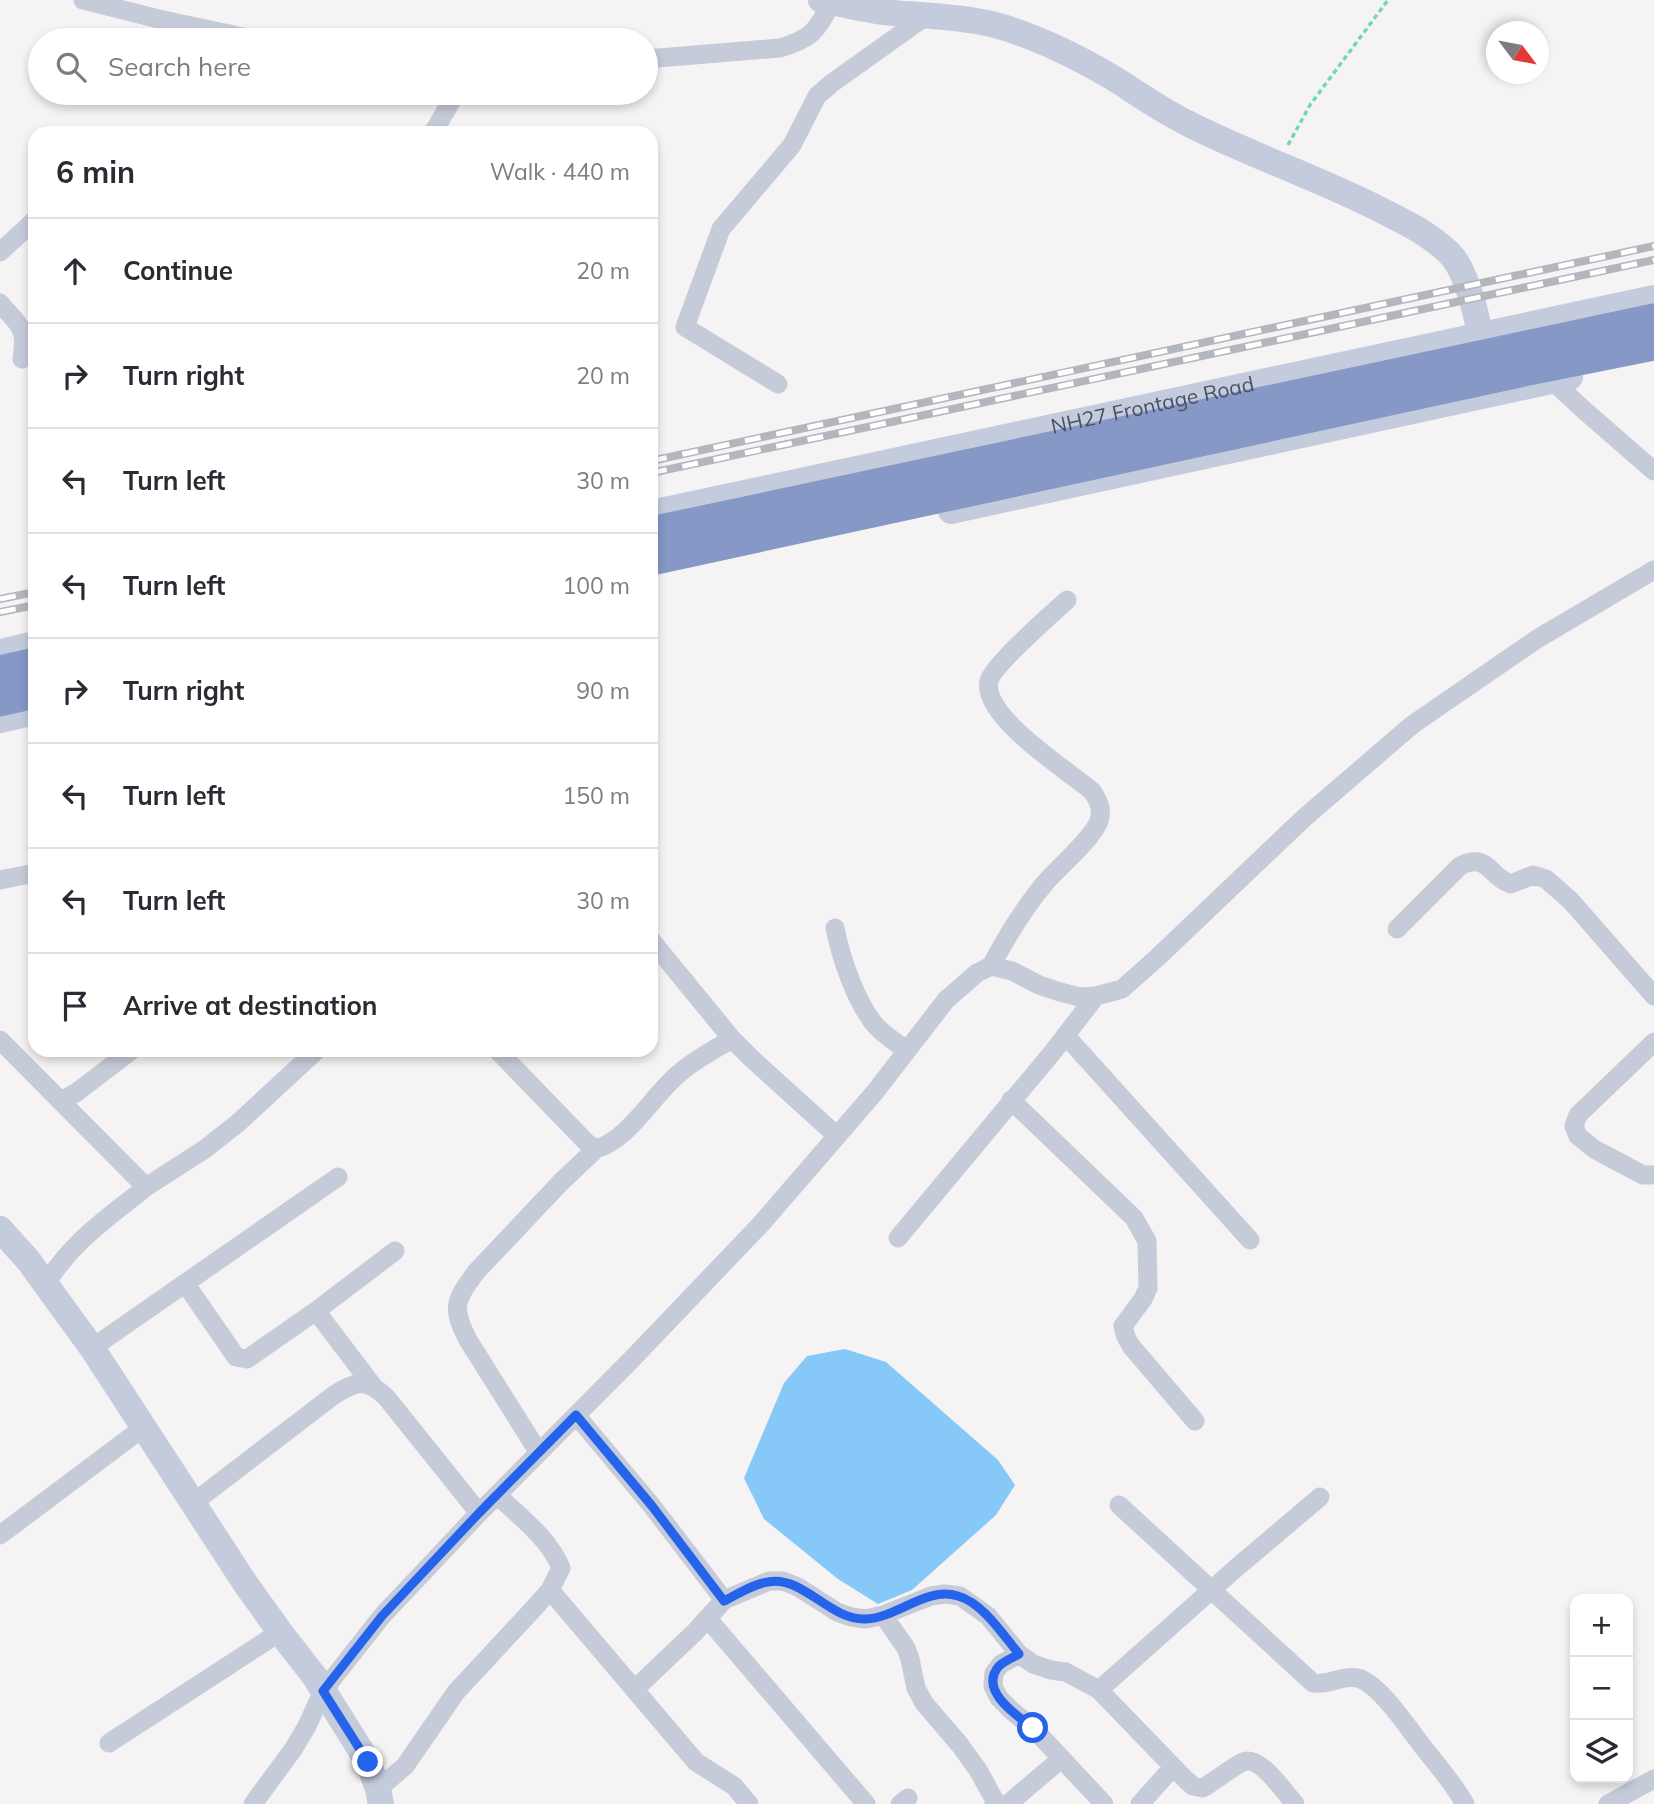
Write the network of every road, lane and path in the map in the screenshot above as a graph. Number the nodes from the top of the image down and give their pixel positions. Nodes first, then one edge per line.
1 (83, 0) edge
2 (1388, 0) edge
3 (827, 1) edge
4 (926, 16) junction
5 (203, 28) edge
6 (658, 58) edge
7 (449, 105) edge
8 (437, 126) edge
9 (1278, 163) junction
10 (28, 226) edge
11 (0, 252) edge
12 (1654, 298) edge
13 (0, 303) edge
14 (1654, 320) edge
15 (1654, 344) edge
16 (1482, 346) junction
17 (22, 359) dead end
18 (1654, 360) edge
19 (1531, 367) junction
20 (778, 384) dead end
21 (1654, 471) edge
22 (658, 512) edge
23 (658, 531) edge
24 (658, 557) edge
25 (1654, 570) edge
26 (658, 573) edge
27 (1067, 600) dead end
28 (28, 646) edge
29 (0, 652) edge
30 (28, 666) edge
31 (0, 672) edge
32 (28, 693) edge
33 (0, 699) edge
34 (28, 714) edge
35 (0, 720) edge
36 (28, 874) edge
37 (0, 880) edge
38 (835, 928) dead end
39 (1397, 929) dead end
40 (658, 949) edge
41 (991, 966) junction
42 (1096, 996) junction
43 (1654, 996) edge
44 (1066, 1035) junction
45 (732, 1039) junction
46 (0, 1040) edge
47 (1654, 1042) edge
48 (907, 1050) junction
49 (123, 1057) edge
50 (309, 1057) edge
51 (505, 1057) edge
52 (1011, 1100) junction
53 (62, 1101) junction
54 (837, 1136) junction
55 (596, 1149) junction
56 (1654, 1175) edge
57 (338, 1177) dead end
58 (146, 1187) junction
59 (0, 1229) edge
60 (898, 1238) dead end
61 (1250, 1240) dead end
62 (395, 1251) dead end
63 (186, 1283) junction
64 (46, 1284) junction
65 (316, 1311) junction
66 (92, 1348) junction
67 (373, 1386) junction
68 (576, 1415) junction
69 (1195, 1421) dead end
70 (144, 1427) junction
71 (539, 1453) junction
72 (497, 1495) junction
73 (1320, 1497) dead end
74 (193, 1503) junction
75 (1119, 1505) dead end
76 (479, 1513) junction
77 (0, 1535) edge
78 (550, 1590) junction
79 (1211, 1590) junction
80 (724, 1601) junction
81 (883, 1615) junction
82 (708, 1619) junction
83 (279, 1632) junction
84 (1019, 1654) junction
85 (635, 1689) junction
86 (1099, 1690) junction
87 (323, 1691) junction
88 (109, 1743) dead end
89 (1061, 1759) junction
90 (1173, 1767) junction
91 (1654, 1779) edge
92 (380, 1797) edge
93 (253, 1804) edge
94 (749, 1804) edge
95 (866, 1804) edge
96 (994, 1804) edge
97 (1008, 1804) edge
98 (1104, 1804) edge
99 (1140, 1804) edge
100 (1295, 1804) edge
101 (1465, 1804) edge
102 (1608, 1804) edge

1 - 5 street
2 - 9 path
3 - 4 street
3 - 6 street
4 - 9 street
4 - 20 street
7 - 8 street
9 - 16 street
10 - 11 street
12 - 16 street, NH27 Frontage Road
13 - 17 street
14 - 19 highway
15 - 19 highway
16 - 19 highway
16 - 22 street, NH27 Frontage Road
16 - 23 highway
18 - 19 street
19 - 21 street
19 - 24 highway
19 - 26 street
25 - 42 street
27 - 41 street
28 - 29 street
30 - 31 highway
32 - 33 highway
34 - 35 street
36 - 37 street
38 - 48 street
39 - 43 street
40 - 45 street
41 - 42 street
41 - 48 street
42 - 44 street
44 - 52 street
44 - 61 street
45 - 54 street
45 - 55 street
46 - 53 street
47 - 56 street
48 - 54 street
49 - 53 street
50 - 58 street
51 - 55 street
52 - 60 street
52 - 69 street
53 - 58 street
54 - 68 street
55 - 71 street
57 - 63 street
58 - 64 street
59 - 64 street
62 - 65 street
63 - 65 street
63 - 66 street
64 - 66 street
65 - 67 street
66 - 70 street
67 - 74 street
67 - 76 street
68 - 71 street
68 - 80 street
70 - 74 street
70 - 77 street
71 - 72 street
72 - 76 street
72 - 78 street
73 - 79 street
74 - 83 street
75 - 79 street
76 - 87 street
78 - 85 street
78 - 92 street
79 - 86 street
79 - 101 street
80 - 81 street
80 - 82 street
81 - 84 street
81 - 96 street
82 - 85 street
82 - 95 street
83 - 87 street
83 - 88 street
84 - 86 street
84 - 89 street
85 - 94 street
86 - 90 street
87 - 92 street
87 - 93 street
89 - 97 street
89 - 98 street
90 - 99 street
90 - 100 street
91 - 102 street

